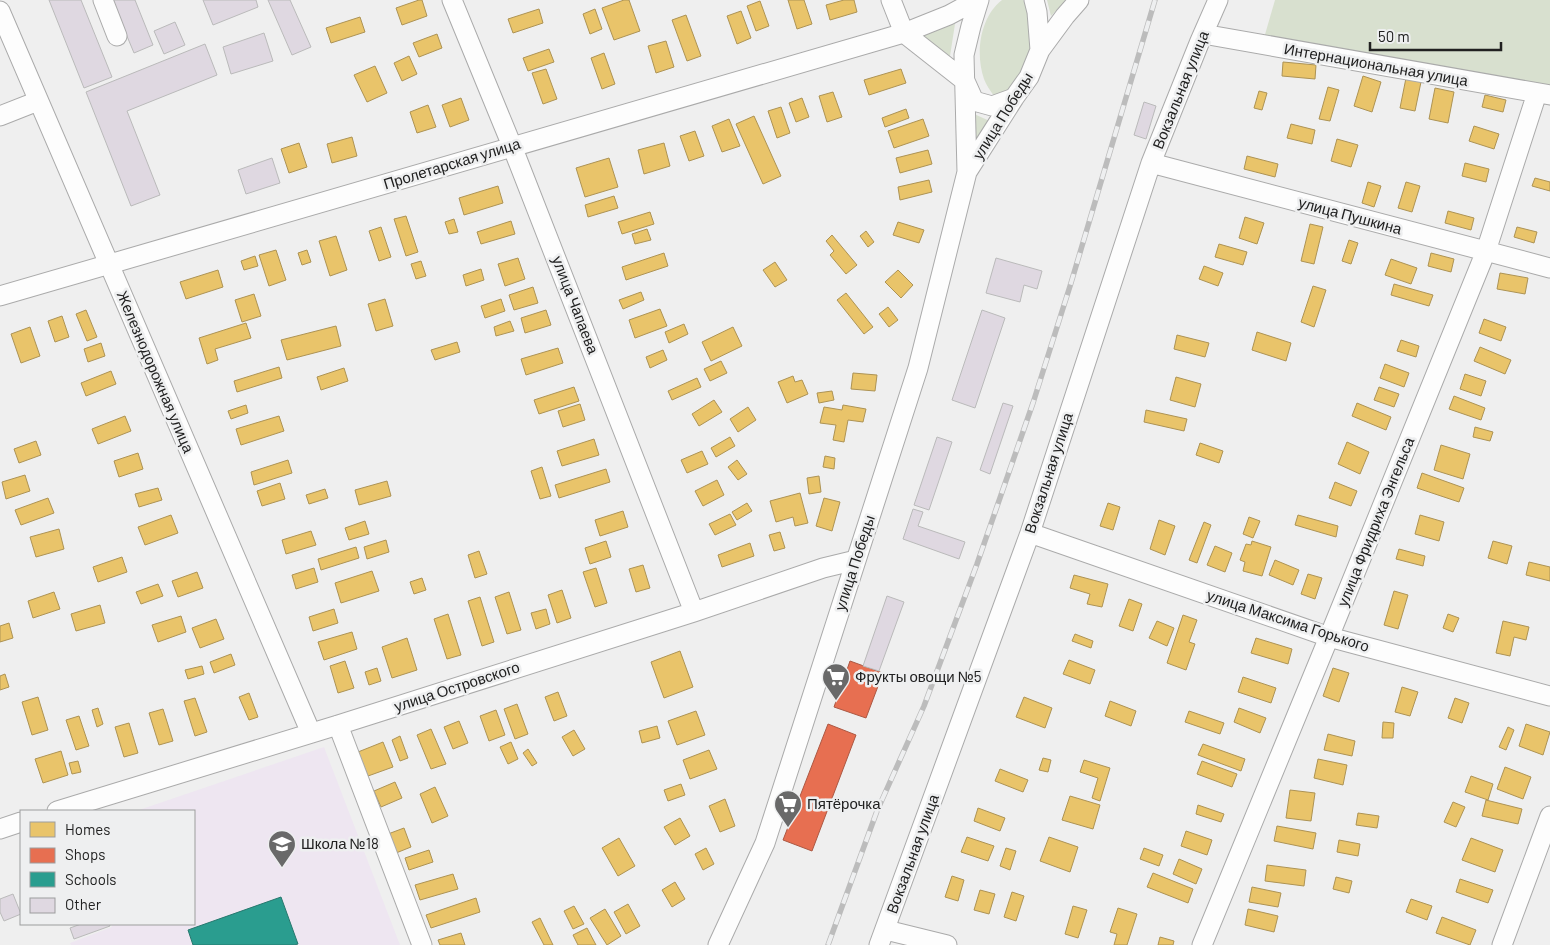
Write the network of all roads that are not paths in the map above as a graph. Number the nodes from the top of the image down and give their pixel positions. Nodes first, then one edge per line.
1 (103, 0) edge
2 (452, 0) edge
3 (891, 0) edge
4 (978, 0) edge
5 (1034, 0) edge
6 (1079, 0) edge
7 (1218, 0) edge
8 (0, 11) edge
9 (904, 33) junction
10 (1203, 34) junction
11 (117, 36) dead end
12 (1040, 50) junction
13 (965, 81) junction
14 (1544, 94) edge
15 (1014, 98) junction
16 (38, 101) junction
17 (0, 116) edge
18 (512, 146) junction
19 (1151, 163) junction
20 (968, 172) junction
21 (1486, 252) junction
22 (109, 266) junction
23 (1550, 268) edge
24 (0, 296) edge
25 (1030, 533) junction
26 (856, 560) junction
27 (694, 612) junction
28 (1329, 638) junction
29 (1550, 696) edge
30 (338, 725) junction
31 (311, 733) junction
32 (60, 810) edge
33 (1550, 816) edge
34 (20, 822) edge
35 (0, 829) edge
36 (882, 937) edge
37 (422, 945) edge
38 (718, 945) edge
39 (947, 945) edge
40 (1202, 945) edge
41 (1502, 945) edge

1 - 11 street
2 - 18 street, улица Чапаева
3 - 9 street
4 - 9 street, Пролетарская улица
4 - 13 street, улица Победы
5 - 12 street, улица Победы
6 - 12 street
7 - 10 street, Вокзальная улица
8 - 16 street, Железнодорожная улица
9 - 13 street
9 - 18 street, Пролетарская улица
10 - 14 street, Интернациональная улица
10 - 19 street, Вокзальная улица
12 - 15 street, улица Победы
13 - 15 street
13 - 20 street, улица Победы
14 - 21 street, улица Фридриха Энгельса
15 - 20 street, улица Победы
16 - 17 street
16 - 22 street, Железнодорожная улица
18 - 22 street, Пролетарская улица
18 - 27 street, улица Чапаева
19 - 21 street, улица Пушкина
19 - 25 street, Вокзальная улица
20 - 26 street, улица Победы
21 - 23 street, улица Пушкина
21 - 28 street, улица Фридриха Энгельса
22 - 24 street, Пролетарская улица
22 - 31 street, Железнодорожная улица
25 - 28 street, улица Максима Горького
25 - 36 street, Вокзальная улица
26 - 27 street, улица Островского
26 - 38 street, улица Победы
27 - 30 street, улица Островского
28 - 29 street, улица Максима Горького
28 - 40 street, улица Фридриха Энгельса
30 - 31 street, улица Островского
30 - 37 street
31 - 32 street, улица Островского
33 - 41 street
34 - 35 street
36 - 39 street

